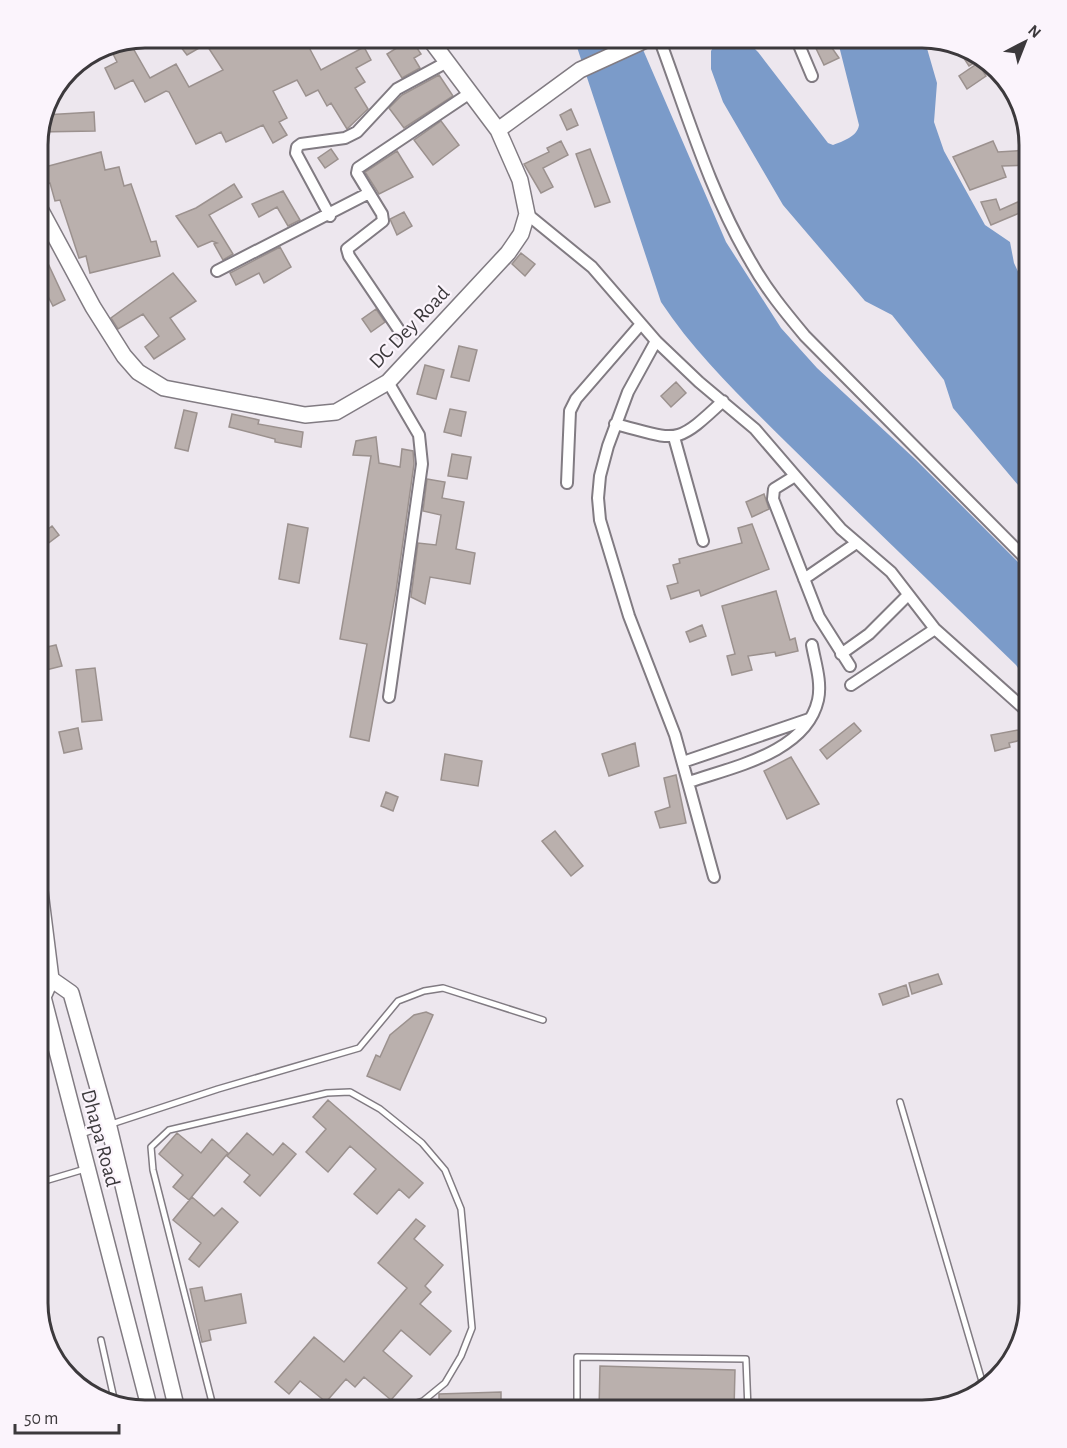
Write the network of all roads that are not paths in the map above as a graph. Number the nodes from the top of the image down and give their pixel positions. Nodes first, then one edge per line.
1 (436, 48) edge
2 (628, 48) edge
3 (663, 48) edge
4 (800, 48) edge
5 (447, 62) junction
6 (812, 76) dead end
7 (470, 93) junction
8 (498, 130) junction
9 (369, 193) junction
10 (527, 214) junction
11 (330, 216) junction
12 (48, 224) edge
13 (217, 271) dead end
14 (641, 324) junction
15 (401, 333) dead end
16 (656, 341) junction
17 (388, 382) junction
18 (723, 401) junction
19 (615, 424) junction
20 (674, 437) junction
21 (795, 476) junction
22 (567, 483) dead end
23 (703, 541) dead end
24 (855, 544) junction
25 (1019, 552) edge
26 (804, 579) junction
27 (908, 595) junction
28 (935, 629) junction
29 (813, 645) dead end
30 (841, 654) junction
31 (850, 666) dead end
32 (851, 685) dead end
33 (389, 697) dead end
34 (1019, 703) edge
35 (809, 719) junction
36 (683, 762) junction
37 (689, 782) junction
38 (714, 877) dead end
39 (48, 958) edge
40 (51, 979) junction
41 (48, 986) edge
42 (48, 1016) edge
43 (543, 1020) dead end
44 (900, 1102) dead end
45 (109, 1126) junction
46 (79, 1135) junction
47 (88, 1168) junction
48 (48, 1180) edge
49 (101, 1340) dead end
50 (982, 1380) edge
51 (113, 1395) edge
52 (147, 1400) edge
53 (175, 1400) edge
54 (211, 1400) edge
55 (424, 1400) edge
56 (577, 1400) edge
57 (748, 1400) edge

1 - 5 street
2 - 8 street
3 - 25 street
4 - 6 street
5 - 7 street
5 - 11 street
7 - 8 street
7 - 9 street
8 - 10 street
9 - 11 street
9 - 15 street
10 - 14 street
10 - 17 street, DC Dey Road
11 - 13 street
12 - 17 street, DC Dey Road
14 - 16 street
14 - 22 street
16 - 18 street
16 - 19 street
17 - 33 street
18 - 20 street
18 - 21 street
19 - 20 street
19 - 36 street
20 - 23 street
21 - 24 street
21 - 26 street
24 - 26 street
24 - 27 street
26 - 30 street
27 - 28 street
27 - 30 street
28 - 32 street
28 - 34 street
29 - 35 street
30 - 31 street
35 - 36 street
35 - 37 street
36 - 37 street
37 - 38 street
39 - 40 street, Dhapa Road
40 - 41 street, Dhapa Road
40 - 45 street
42 - 46 street, Dhapa Road
43 - 45 lane
44 - 50 lane
45 - 46 lane
45 - 53 street
46 - 47 street, Dhapa Road
47 - 48 lane
47 - 52 street, Dhapa Road
49 - 51 lane
54 - 55 lane
56 - 57 lane

